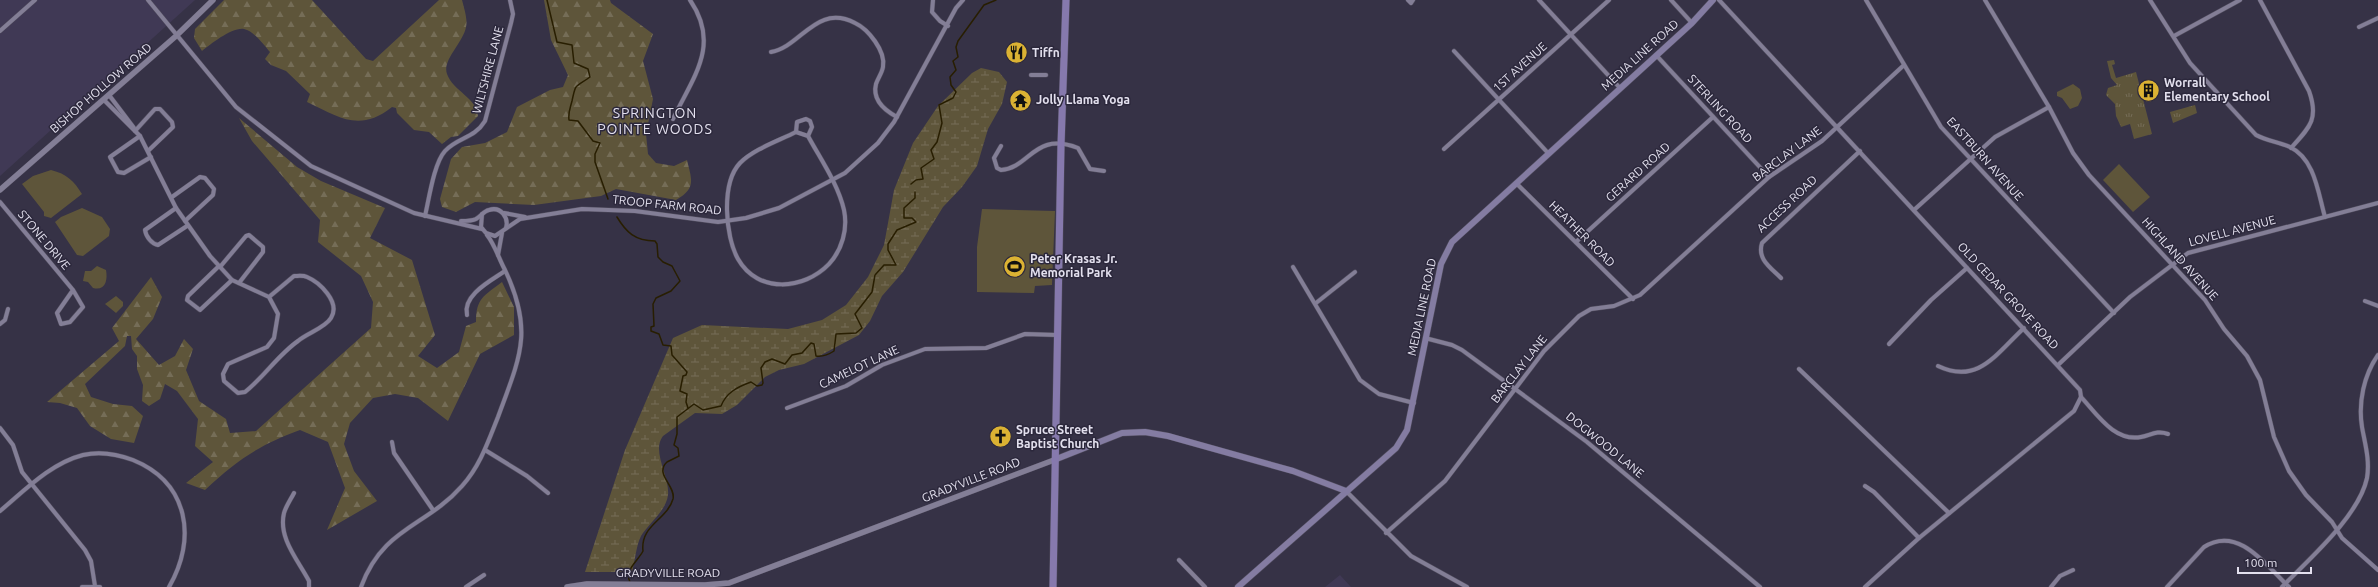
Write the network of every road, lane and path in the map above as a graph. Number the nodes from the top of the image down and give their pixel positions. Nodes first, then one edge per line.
1 (35, 0) edge
2 (148, 0) edge
3 (213, 0) edge
4 (510, 0) edge
5 (690, 0) edge
6 (933, 0) edge
7 (963, 0) edge
8 (1066, 0) edge
9 (1539, 0) edge
10 (1609, 0) edge
11 (1671, 0) edge
12 (1713, 0) edge
13 (1719, 0) edge
14 (1866, 0) edge
15 (1985, 0) edge
16 (2150, 0) edge
17 (2240, 0) edge
18 (2260, 0) edge
19 (2378, 18) edge
20 (1692, 23) junction
21 (948, 26) junction
22 (2359, 27) dead end
23 (0, 31) edge
24 (1571, 34) junction
25 (176, 36) junction
26 (2174, 36) junction
27 (1454, 51) dead end
28 (771, 52) dead end
29 (1656, 55) junction
30 (1904, 65) junction
31 (1031, 75) dead end
32 (1046, 75) dead end
33 (1620, 88) junction
34 (109, 96) junction
35 (104, 100) junction
36 (1498, 100) junction
37 (2049, 107) junction
38 (897, 117) junction
39 (1713, 117) junction
40 (673, 119) dead end
41 (1837, 127) junction
42 (135, 131) junction
43 (796, 132) junction
44 (140, 136) junction
45 (808, 136) junction
46 (1061, 145) junction
47 (1001, 146) dead end
48 (2291, 148) junction
49 (1444, 149) dead end
50 (148, 151) junction
51 (1860, 151) junction
52 (1548, 153) junction
53 (151, 157) junction
54 (1970, 158) junction
55 (1104, 171) dead end
56 (1769, 177) junction
57 (832, 181) junction
58 (1516, 183) junction
59 (0, 190) edge
60 (172, 197) junction
61 (0, 202) edge
62 (2378, 203) edge
63 (176, 208) junction
64 (1914, 210) junction
65 (503, 213) junction
66 (482, 214) junction
67 (425, 216) junction
68 (529, 217) junction
69 (2325, 217) junction
70 (454, 222) junction
71 (728, 222) junction
72 (186, 224) junction
73 (505, 229) junction
74 (482, 230) junction
75 (486, 233) junction
76 (502, 233) junction
77 (1576, 242) junction
78 (498, 256) junction
79 (2172, 264) junction
80 (220, 267) junction
81 (1293, 267) dead end
82 (1967, 268) junction
83 (505, 271) junction
84 (1355, 272) dead end
85 (1781, 278) dead end
86 (232, 280) junction
87 (239, 283) junction
88 (73, 290) junction
89 (269, 297) junction
90 (1633, 299) junction
91 (2366, 301) dead end
92 (1316, 303) junction
93 (2378, 306) edge
94 (8, 309) dead end
95 (2114, 313) junction
96 (467, 315) dead end
97 (0, 324) edge
98 (2024, 328) junction
99 (1057, 334) junction
100 (1425, 338) junction
101 (1889, 344) dead end
102 (2378, 355) edge
103 (2058, 364) junction
104 (1938, 366) dead end
105 (1799, 369) dead end
106 (1515, 389) junction
107 (2081, 397) junction
108 (1414, 403) junction
109 (787, 408) dead end
110 (0, 428) edge
111 (2168, 434) dead end
112 (392, 442) dead end
113 (485, 450) junction
114 (1054, 460) junction
115 (32, 484) junction
116 (1865, 486) dead end
117 (1346, 491) junction
118 (294, 493) dead end
119 (548, 493) dead end
120 (433, 510) junction
121 (0, 511) edge
122 (1949, 513) junction
123 (2336, 529) junction
124 (1386, 533) junction
125 (1919, 538) junction
126 (1179, 560) dead end
127 (2073, 570) dead end
128 (2378, 570) edge
129 (484, 575) dead end
130 (2284, 585) edge
131 (82, 587) edge
132 (97, 587) edge
133 (169, 587) edge
134 (309, 587) edge
135 (361, 587) edge
136 (466, 587) edge
137 (566, 587) edge
138 (1053, 587) edge
139 (1205, 587) edge
140 (1238, 587) edge
141 (1466, 587) edge
142 (1760, 587) edge
143 (1864, 587) edge
144 (2051, 587) edge
145 (2167, 587) edge
146 (2289, 587) edge

1 - 23 street
2 - 25 street
3 - 25 street, BISHOP HOLLOW ROAD
4 - 67 street, WILTSHIRE LANE
5 - 40 street
6 - 21 street
7 - 21 street, TROOP FARM ROAD
8 - 46 main road
9 - 24 street
10 - 24 street, 1ST AVENUE
11 - 20 street
12 - 20 main road, MEDIA LINE ROAD
13 - 41 street, OLD CEDAR GROVE ROAD
14 - 30 street, EASTBURN AVENUE
15 - 37 street, HIGHLAND AVENUE
16 - 26 street
17 - 26 street
18 - 48 street
19 - 22 street
20 - 29 main road, MEDIA LINE ROAD
21 - 38 street, TROOP FARM ROAD
24 - 33 street
24 - 36 street, 1ST AVENUE
25 - 34 street, BISHOP HOLLOW ROAD
25 - 67 street
26 - 48 street
27 - 36 street
28 - 38 street
29 - 33 main road, MEDIA LINE ROAD
29 - 39 street, STERLING ROAD
30 - 41 street, BARCLAY LANE
30 - 54 street, EASTBURN AVENUE
31 - 32 street
33 - 52 main road, MEDIA LINE ROAD
34 - 35 street, BISHOP HOLLOW ROAD
34 - 42 street
35 - 42 street
35 - 59 street, BISHOP HOLLOW ROAD
36 - 49 street, 1ST AVENUE
36 - 52 street
37 - 54 street
37 - 79 street, HIGHLAND AVENUE
38 - 57 street, TROOP FARM ROAD
39 - 56 street, STERLING ROAD
39 - 77 street, GERARD ROAD
41 - 51 street, OLD CEDAR GROVE ROAD
41 - 56 street, BARCLAY LANE
42 - 44 street
42 - 50 street
43 - 45 street
43 - 45 street
43 - 71 street
44 - 50 street
44 - 53 street
45 - 57 street
46 - 47 street
46 - 55 street
46 - 99 main road
48 - 69 street
50 - 53 street
51 - 64 street, OLD CEDAR GROVE ROAD
51 - 85 street, ACCESS ROAD
52 - 58 main road, MEDIA LINE ROAD
53 - 60 street
54 - 64 street
54 - 95 street, EASTBURN AVENUE
56 - 90 street, BARCLAY LANE
57 - 71 street, TROOP FARM ROAD
57 - 71 street
58 - 77 street, HEATHER ROAD
58 - 100 main road, MEDIA LINE ROAD
60 - 63 street
60 - 72 street
61 - 88 street, STONE DRIVE
62 - 69 street, LOVELL AVENUE
63 - 72 street
63 - 72 street
64 - 82 street, OLD CEDAR GROVE ROAD
65 - 66 street
65 - 68 street, TROOP FARM ROAD
65 - 73 street
66 - 70 street
66 - 74 street
67 - 70 street
68 - 71 street, TROOP FARM ROAD
68 - 73 street, TROOP FARM ROAD
69 - 79 street, LOVELL AVENUE
70 - 74 street
72 - 80 street
73 - 76 street, TROOP FARM ROAD
74 - 75 street
75 - 76 street
75 - 78 street
76 - 78 street
77 - 90 street, HEATHER ROAD
78 - 83 street
79 - 95 street, LOVELL AVENUE
79 - 123 street, HIGHLAND AVENUE
80 - 86 street
80 - 86 street
80 - 87 street
81 - 92 street
82 - 98 street, OLD CEDAR GROVE ROAD
82 - 101 street
83 - 96 street
83 - 113 street
84 - 92 street
86 - 87 street
87 - 89 street
88 - 88 street, STONE DRIVE
89 - 89 street
90 - 106 street, BARCLAY LANE
91 - 93 street
92 - 108 street
94 - 97 street
95 - 103 street, LOVELL AVENUE
98 - 103 street, OLD CEDAR GROVE ROAD
98 - 104 street
99 - 109 street, CAMELOT LANE
99 - 114 main road
100 - 106 street, DOGWOOD LANE
100 - 108 main road, MEDIA LINE ROAD
102 - 123 street
103 - 107 street, OLD CEDAR GROVE ROAD
105 - 122 street
106 - 124 street, BARCLAY LANE
106 - 142 street, DOGWOOD LANE
107 - 111 street, OLD CEDAR GROVE ROAD
107 - 122 street
108 - 117 main road, MEDIA LINE ROAD
110 - 115 street
112 - 120 street
113 - 119 street
113 - 120 street
114 - 117 main road, GRADYVILLE ROAD
114 - 137 street, GRADYVILLE ROAD
114 - 138 main road
115 - 121 street
115 - 132 street
115 - 133 street
116 - 125 street
117 - 124 street, GRADYVILLE ROAD
117 - 140 main road, MEDIA LINE ROAD
118 - 134 street
120 - 135 street
122 - 125 street
123 - 128 street, HIGHLAND AVENUE
123 - 130 street
124 - 141 street, GRADYVILLE ROAD
125 - 143 street
126 - 139 street
127 - 144 street
129 - 136 street
130 - 145 street
130 - 146 street
131 - 132 street

